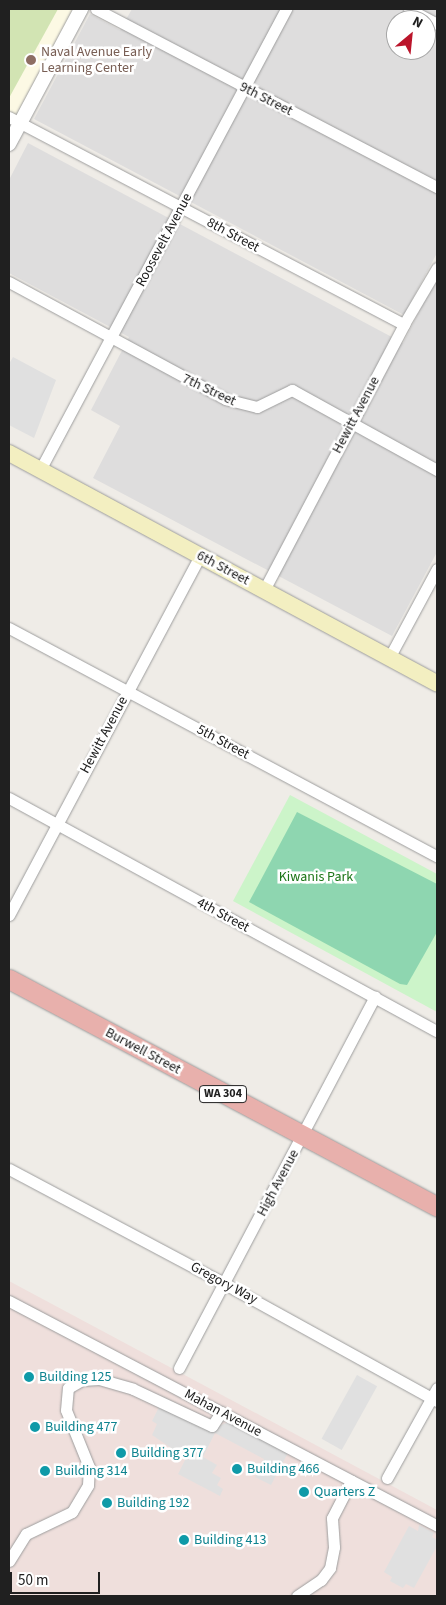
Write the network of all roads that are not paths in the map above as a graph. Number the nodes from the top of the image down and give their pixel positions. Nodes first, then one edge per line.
1 (81, 9) edge
2 (96, 9) edge
3 (286, 9) edge
4 (409, 9) edge
5 (437, 24) edge
6 (244, 88) junction
7 (14, 120) edge
8 (9, 144) edge
9 (437, 187) edge
10 (181, 208) junction
11 (437, 268) edge
12 (9, 282) edge
13 (404, 324) junction
14 (111, 340) junction
15 (352, 423) junction
16 (9, 453) edge
17 (40, 470) junction
18 (437, 470) edge
19 (200, 556) junction
20 (437, 569) edge
21 (264, 590) junction
22 (9, 628) edge
23 (389, 658) junction
24 (437, 683) edge
25 (128, 691) junction
26 (9, 798) edge
27 (57, 824) junction
28 (437, 857) edge
29 (9, 915) edge
30 (9, 979) edge
31 (375, 997) junction
32 (437, 1031) edge
33 (303, 1137) junction
34 (9, 1170) edge
35 (437, 1207) edge
36 (224, 1283) junction
37 (9, 1301) edge
38 (179, 1368) dead end
39 (435, 1396) edge
40 (221, 1412) junction
41 (387, 1478) dead end
42 (351, 1481) junction
43 (437, 1526) edge
44 (9, 1561) edge
45 (297, 1596) edge

1 - 7 street
2 - 6 street, 9th Street
3 - 6 street, Roosevelt Avenue
4 - 5 street
6 - 9 street, 9th Street
6 - 10 street, Roosevelt Avenue
7 - 8 street
7 - 10 street, 8th Street
10 - 13 street, 8th Street
10 - 14 street, Roosevelt Avenue
11 - 13 street, Hewitt Avenue
12 - 14 street, 7th Street
13 - 15 street, Hewitt Avenue
14 - 15 street, 7th Street
14 - 17 street, Roosevelt Avenue
15 - 18 street, 7th Street
15 - 21 street, Hewitt Avenue
16 - 17 main road, 6th Street
17 - 19 main road, 6th Street
19 - 21 main road, 6th Street
19 - 25 street, Hewitt Avenue
20 - 23 street
21 - 23 main road, 6th Street
22 - 25 street, 5th Street
23 - 24 main road, 6th Street
25 - 27 street, Hewitt Avenue
25 - 28 street, 5th Street
26 - 27 street, 4th Street
27 - 29 street, Hewitt Avenue
27 - 31 street, 4th Street
30 - 33 highway, Burwell Street / WA 304
31 - 32 street, 4th Street
31 - 33 street, High Avenue
33 - 35 highway, Burwell Street / WA 304
33 - 36 street, High Avenue
34 - 36 street, Gregory Way
36 - 38 street, High Avenue
36 - 39 street, Gregory Way
37 - 40 street, Mahan Avenue
39 - 41 street
40 - 42 street, Mahan Avenue
40 - 44 street
42 - 43 street, Mahan Avenue
42 - 45 street

